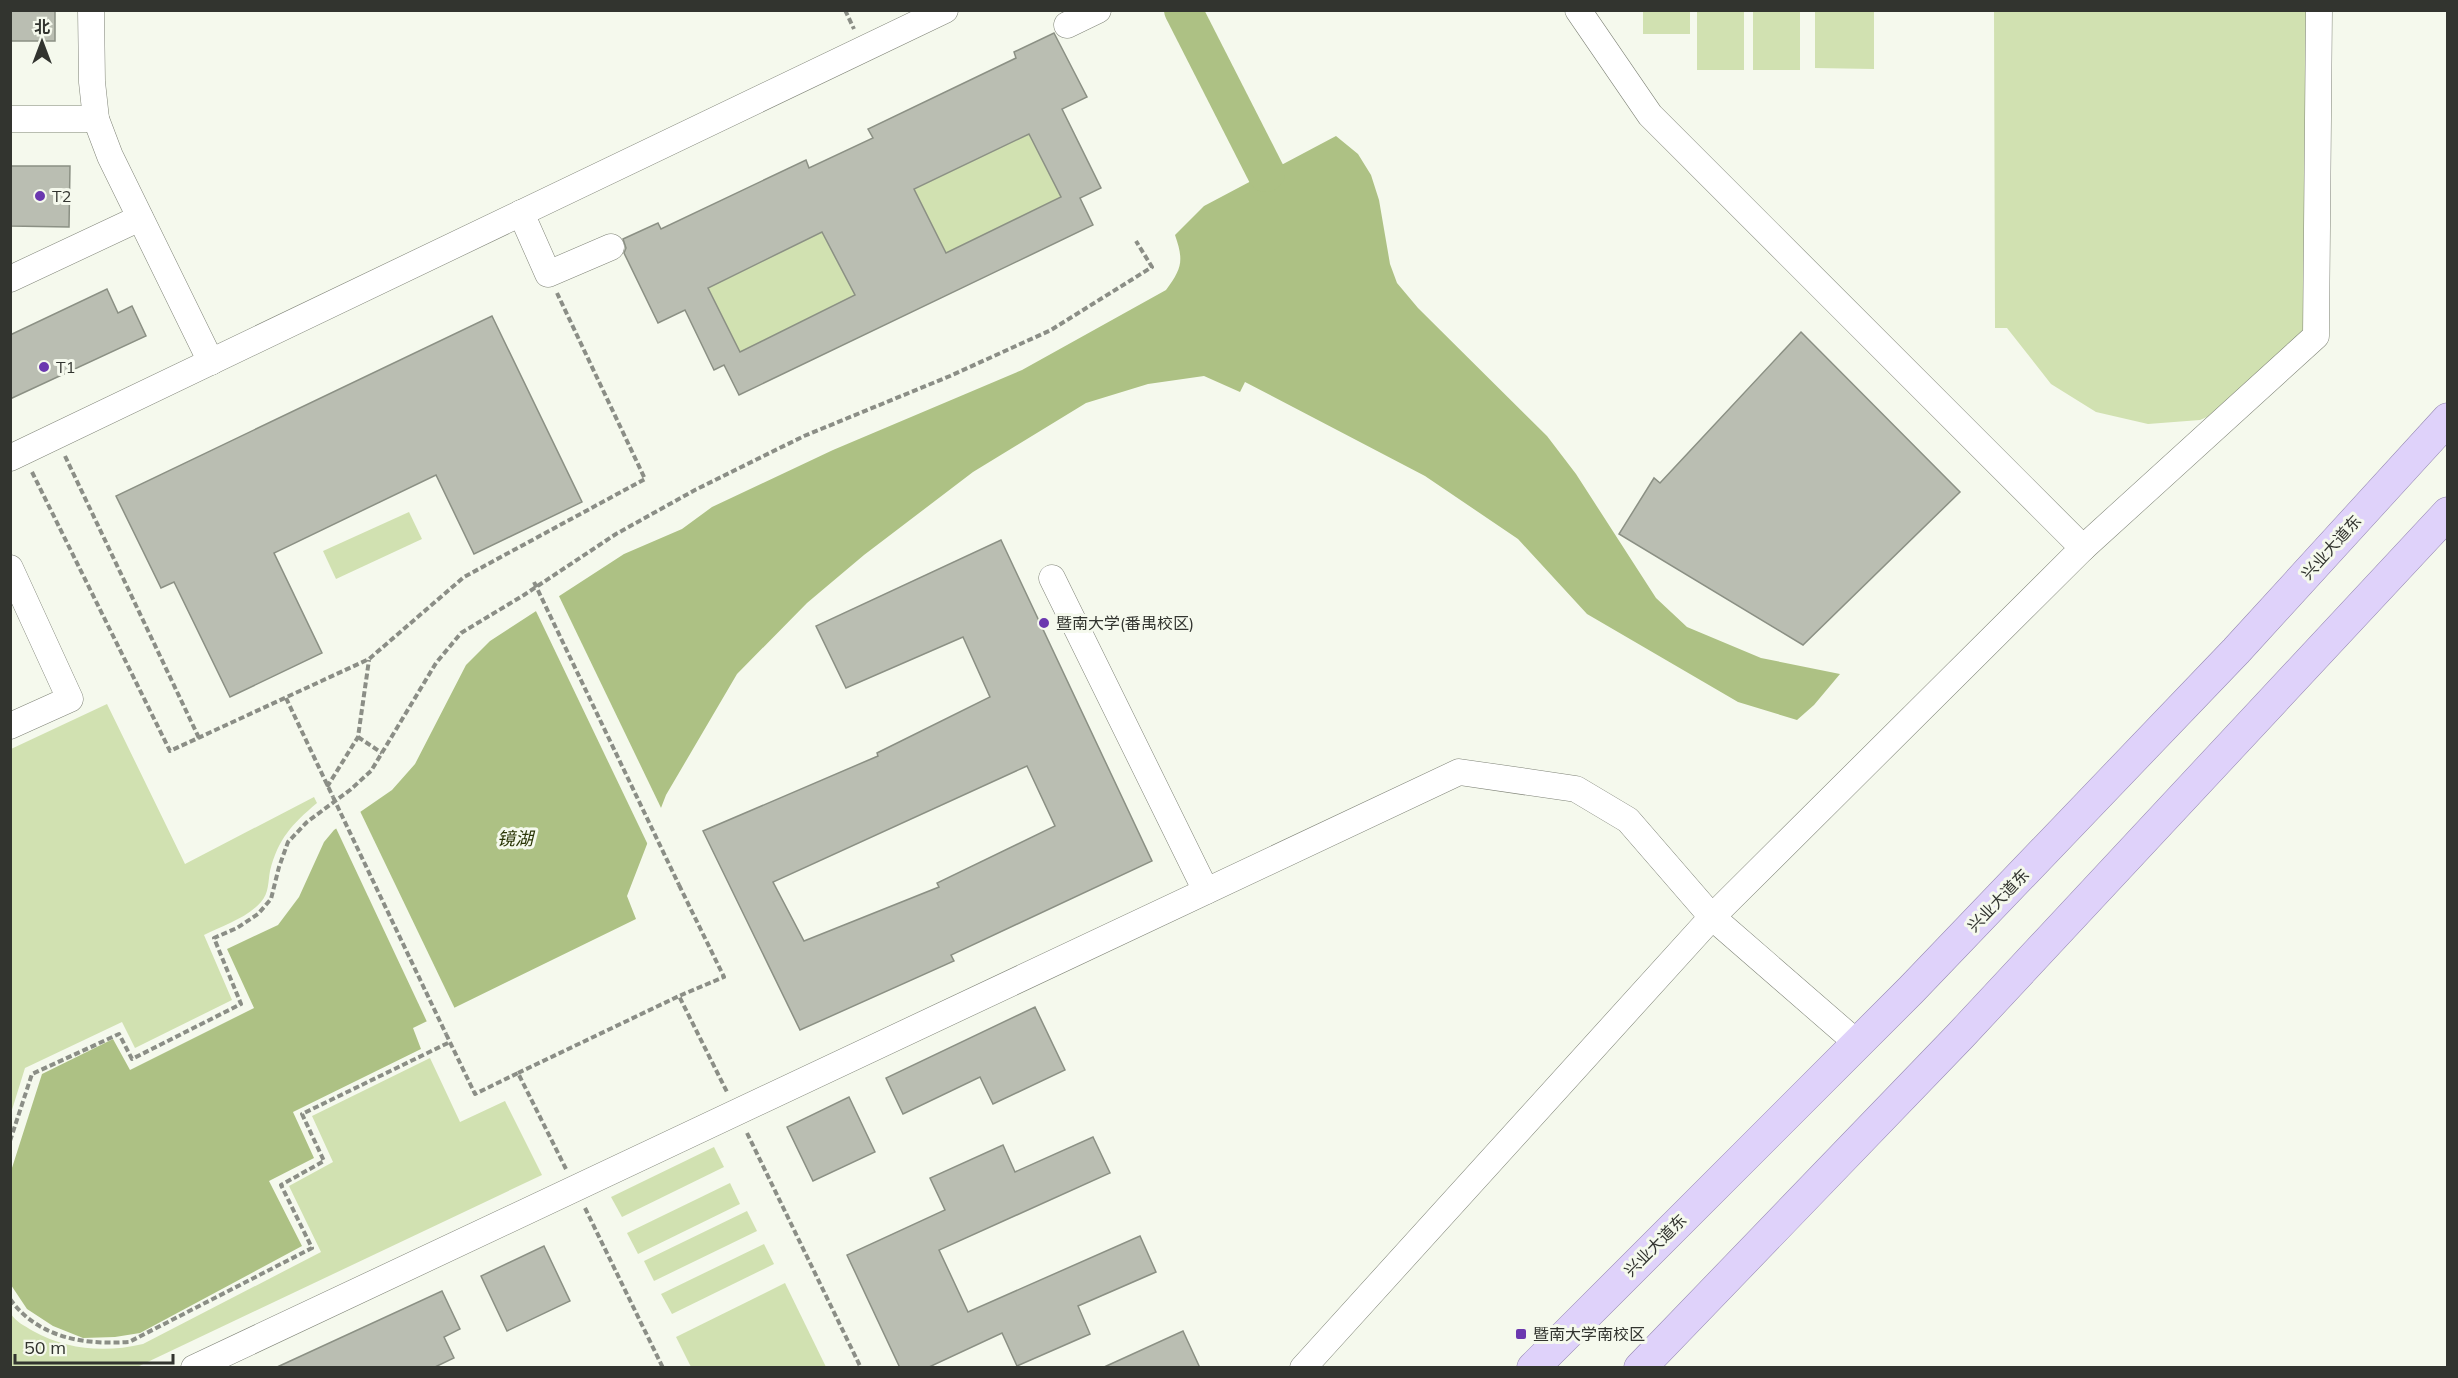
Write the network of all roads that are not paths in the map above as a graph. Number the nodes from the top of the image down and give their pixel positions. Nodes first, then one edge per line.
1 (91, 10) edge
2 (945, 10) edge
3 (1098, 10) edge
4 (1578, 10) edge
5 (2319, 10) edge
6 (1067, 25) dead end
7 (10, 119) edge
8 (96, 119) junction
9 (521, 213) junction
10 (140, 218) junction
11 (611, 247) dead end
12 (10, 279) edge
13 (211, 362) junction
14 (2448, 418) edge
15 (16, 455) edge
16 (2448, 513) edge
17 (2083, 548) junction
18 (10, 568) edge
19 (1052, 578) dead end
20 (10, 726) edge
21 (1206, 891) junction
22 (1712, 916) junction
23 (1857, 1043) junction
24 (1650, 1364) edge
25 (194, 1368) edge
26 (1303, 1368) edge
27 (1533, 1368) edge

1 - 8 street
2 - 9 street
3 - 6 street
4 - 17 street
5 - 17 street
7 - 8 street
8 - 10 street
9 - 11 street
9 - 13 street
10 - 12 street
10 - 13 street
13 - 15 street
14 - 23 main road, 兴业大道东
16 - 24 main road
17 - 22 street
18 - 20 street
19 - 21 street
21 - 22 street
21 - 25 street
22 - 23 street
22 - 26 street
23 - 27 main road, 兴业大道东

